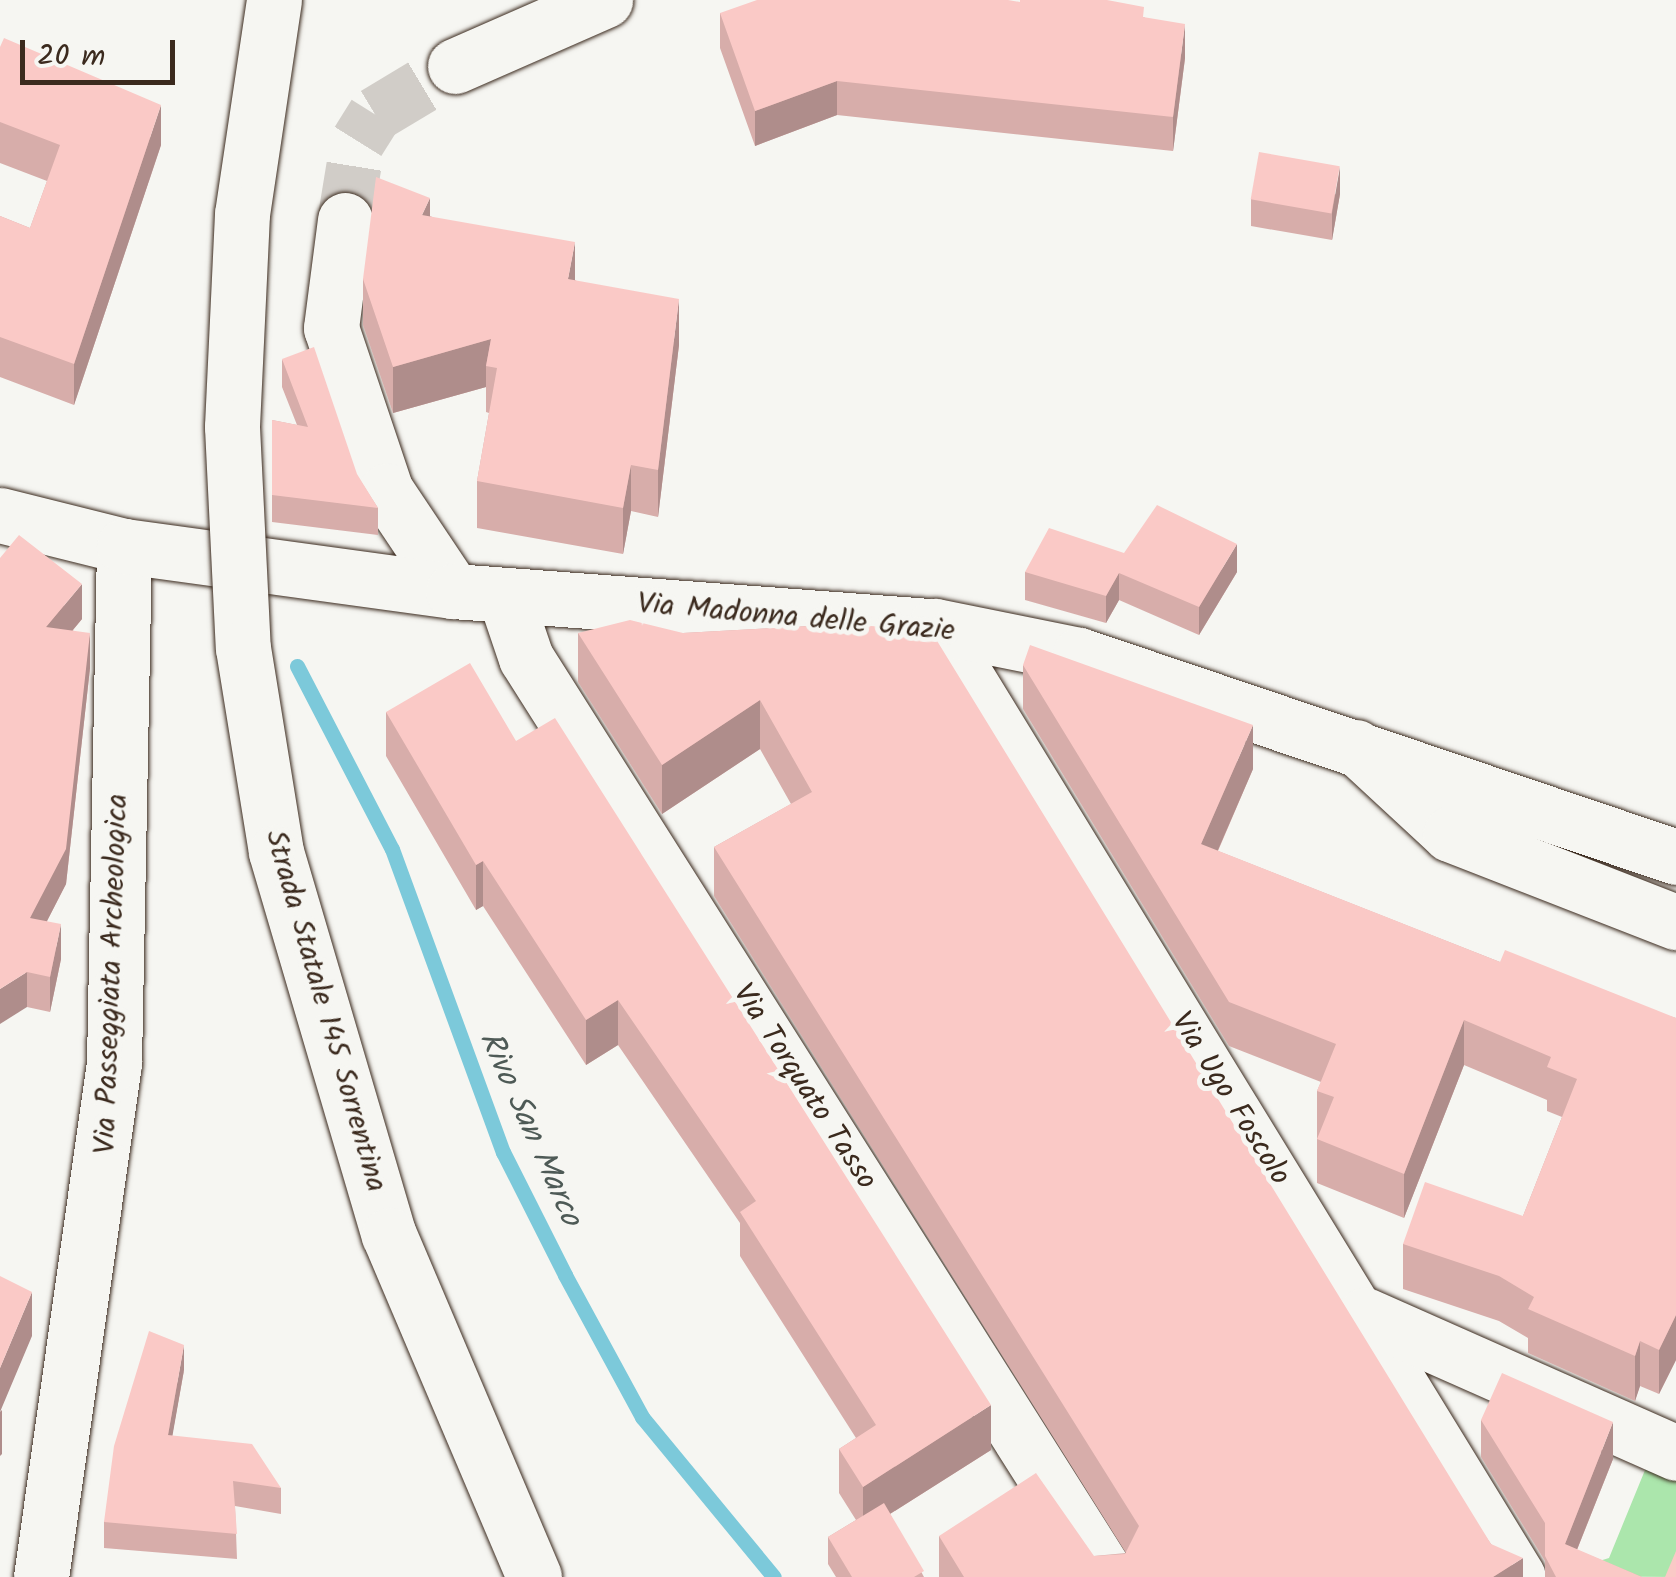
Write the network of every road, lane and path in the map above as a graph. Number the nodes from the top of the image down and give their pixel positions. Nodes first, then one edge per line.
1 (274, 0) edge
2 (605, 0) edge
3 (455, 66) tunnel mouth
4 (345, 220) tunnel mouth
5 (0, 515) edge
6 (124, 546) junction
7 (479, 594) junction
8 (935, 626) junction
9 (1356, 746) junction
10 (1676, 858) edge
11 (1676, 922) edge
12 (1366, 1316) junction
13 (1676, 1453) edge
14 (41, 1577) edge
15 (534, 1577) edge
16 (1108, 1577) edge
17 (1518, 1577) edge

1 - 15 main road, Strada Statale 145 Sorrentina, bridge
2 - 3 main road
4 - 7 main road, Via Torquato Tasso
5 - 6 main road, Via Madonna delle Grazie
6 - 7 main road, Via Madonna delle Grazie
6 - 14 main road, Via Passeggiata Archeologica
7 - 8 main road, Via Madonna delle Grazie
7 - 16 main road, Via Torquato Tasso
8 - 9 main road, Via Madonna delle Grazie
8 - 12 main road, Via Ugo Foscolo
9 - 10 main road, Via Madonna delle Grazie
9 - 11 main road
12 - 13 main road
12 - 17 main road, Via Ugo Foscolo

